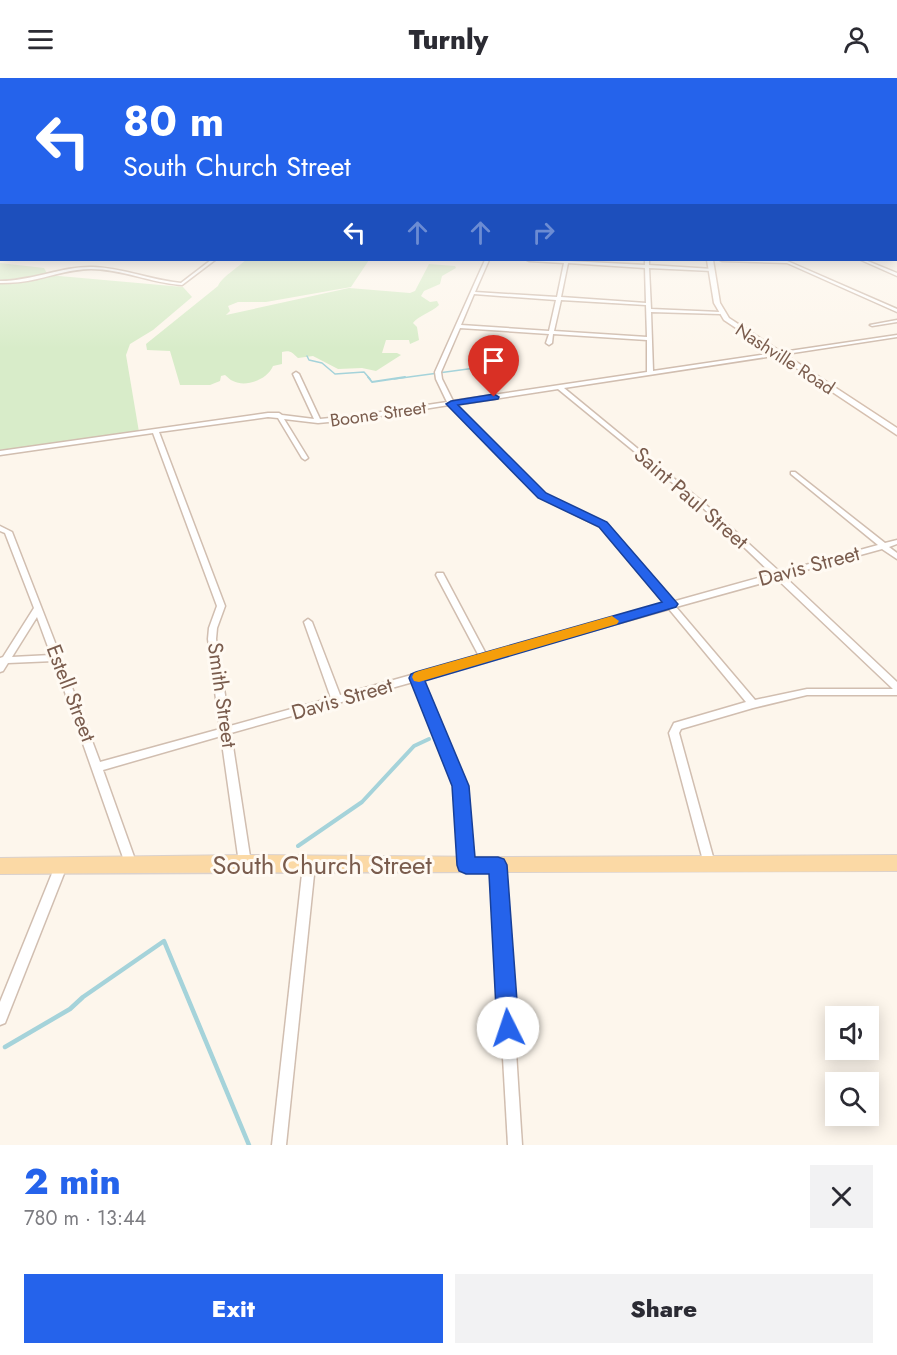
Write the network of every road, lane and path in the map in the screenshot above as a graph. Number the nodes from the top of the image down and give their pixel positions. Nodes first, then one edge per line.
1 (212, 261) edge
2 (487, 261) edge
3 (567, 261) edge
4 (647, 261) edge
5 (710, 261) edge
6 (785, 261) edge
7 (865, 261) edge
8 (85, 262) dead end
9 (647, 267) junction
10 (85, 268) junction
11 (712, 270) junction
12 (897, 275) edge
13 (0, 282) edge
14 (473, 293) junction
15 (559, 298) junction
16 (648, 307) junction
17 (897, 311) edge
18 (720, 313) junction
19 (897, 321) edge
20 (872, 325) dead end
21 (458, 326) junction
22 (551, 332) junction
23 (897, 336) edge
24 (648, 339) junction
25 (549, 343) dead end
26 (777, 354) junction
27 (650, 373) junction
28 (296, 374) dead end
29 (560, 387) junction
30 (451, 404) junction
31 (279, 415) junction
32 (318, 422) junction
33 (156, 432) junction
34 (897, 432) edge
35 (0, 453) edge
36 (305, 458) dead end
37 (793, 473) dead end
38 (0, 528) edge
39 (897, 542) edge
40 (884, 546) junction
41 (897, 557) edge
42 (440, 575) dead end
43 (779, 575) junction
44 (671, 604) junction
45 (38, 608) junction
46 (308, 622) dead end
47 (57, 658) junction
48 (484, 658) junction
49 (3, 660) edge
50 (0, 669) edge
51 (416, 678) junction
52 (897, 687) edge
53 (897, 692) edge
54 (337, 700) junction
55 (753, 704) junction
56 (228, 732) junction
57 (98, 767) junction
58 (245, 863) junction
59 (897, 863) edge
60 (709, 864) junction
61 (131, 865) junction
62 (309, 865) junction
63 (466, 865) junction
64 (498, 865) junction
65 (0, 866) edge
66 (61, 866) junction
67 (0, 1018) edge
68 (279, 1145) edge
69 (515, 1145) edge

1 - 10 street
2 - 14 street
3 - 9 street
3 - 15 street
4 - 9 street
5 - 11 main road, Nashville Road
6 - 17 street
7 - 12 street
8 - 10 street
9 - 11 street
9 - 16 street
10 - 13 street
11 - 18 main road, Nashville Road
14 - 15 street
14 - 21 street
15 - 16 street
15 - 22 street
16 - 18 street
16 - 24 street
18 - 26 main road, Nashville Road
19 - 20 street
21 - 22 street
21 - 30 street
22 - 24 street
22 - 25 street
23 - 26 street, Boone Street
24 - 27 street
26 - 27 street, Boone Street
26 - 34 main road, Nashville Road
27 - 29 street, Boone Street
28 - 32 street
29 - 30 street, Boone Street
29 - 43 street, Saint Paul Street
30 - 32 street, Boone Street
30 - 44 street
31 - 32 street, Boone Street
31 - 33 street, Boone Street
31 - 36 street
33 - 35 street, Boone Street
33 - 56 street, Smith Street
37 - 40 street
38 - 45 street, Estell Street
39 - 40 street, Davis Street
40 - 41 street
40 - 43 street, Davis Street
42 - 48 street
43 - 44 street, Davis Street
43 - 52 street, Saint Paul Street
44 - 48 street, Davis Street
44 - 55 street
45 - 47 street, Estell Street
45 - 49 street
46 - 54 street
47 - 49 street
47 - 57 street, Estell Street
48 - 51 street, Davis Street
49 - 50 street
51 - 54 street, Davis Street
51 - 63 street
53 - 55 street
54 - 56 street, Davis Street
55 - 60 street
56 - 57 street, Davis Street
56 - 58 street, Smith Street
57 - 61 street, Estell Street
58 - 61 main road, South Church Street
58 - 62 main road, South Church Street
59 - 60 main road, South Church Street
60 - 64 main road, South Church Street
61 - 66 main road, South Church Street
62 - 63 main road, South Church Street
62 - 68 street
63 - 64 main road, South Church Street
64 - 69 street
65 - 66 main road, South Church Street
66 - 67 street

